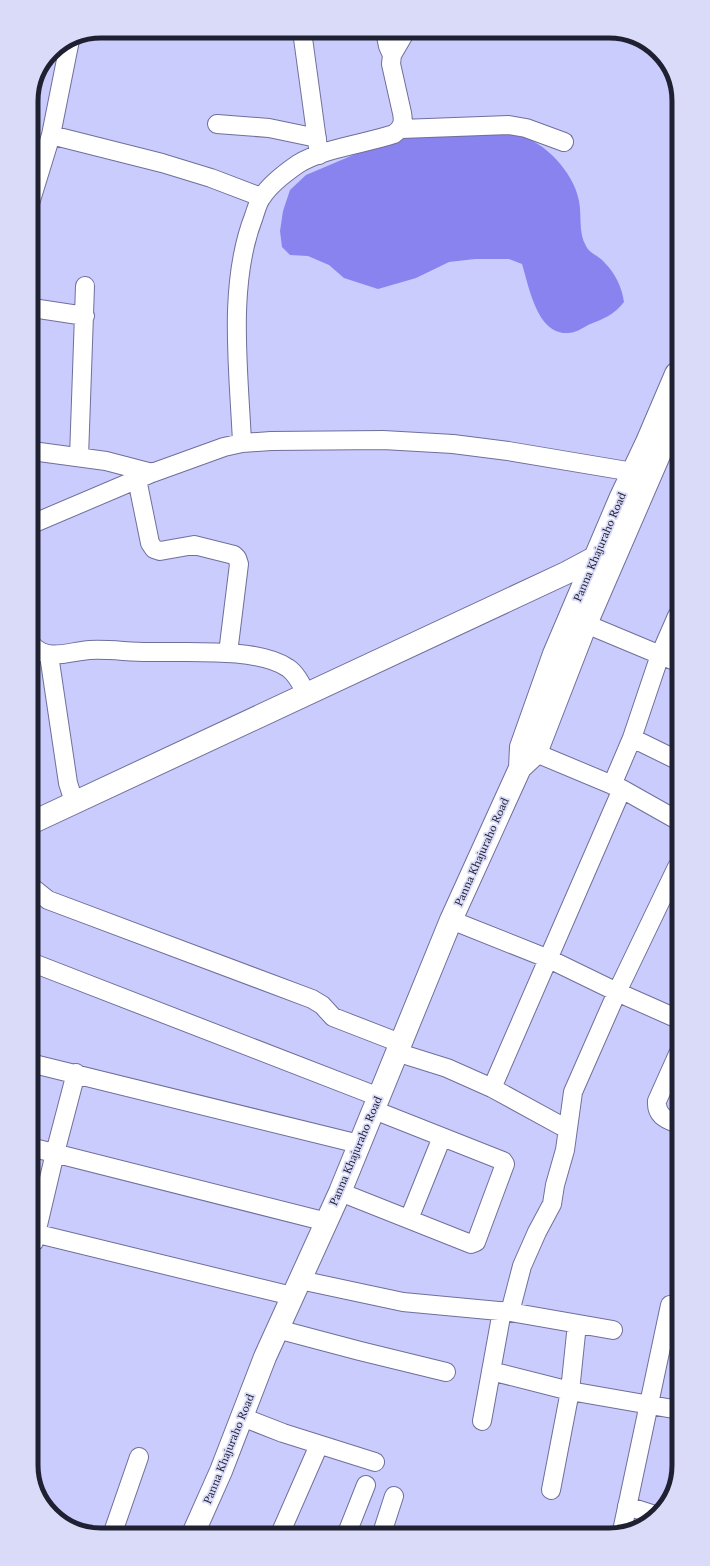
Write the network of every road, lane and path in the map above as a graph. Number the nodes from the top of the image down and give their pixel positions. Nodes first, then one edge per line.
1 (303, 38) edge
2 (386, 38) edge
3 (402, 38) edge
4 (68, 48) edge
5 (392, 55) junction
6 (217, 124) dead end
7 (401, 129) junction
8 (51, 135) junction
9 (564, 142) dead end
10 (318, 147) junction
11 (38, 177) edge
12 (261, 197) junction
13 (85, 286) dead end
14 (39, 309) dead end
15 (85, 316) junction
16 (672, 383) edge
17 (672, 437) edge
18 (242, 443) junction
19 (670, 448) edge
20 (38, 452) edge
21 (79, 457) junction
22 (633, 472) junction
23 (145, 476) junction
24 (38, 521) edge
25 (596, 556) junction
26 (586, 624) junction
27 (672, 627) edge
28 (38, 652) edge
29 (228, 653) junction
30 (49, 655) junction
31 (660, 655) junction
32 (672, 660) edge
33 (307, 695) junction
34 (632, 738) junction
35 (529, 750) junction
36 (672, 758) edge
37 (617, 787) junction
38 (74, 802) junction
39 (672, 817) edge
40 (38, 820) edge
41 (672, 877) edge
42 (38, 892) edge
43 (451, 920) junction
44 (549, 959) junction
45 (38, 965) edge
46 (617, 992) junction
47 (672, 1016) edge
48 (398, 1048) junction
49 (38, 1065) edge
50 (672, 1067) edge
51 (76, 1073) junction
52 (492, 1088) junction
53 (376, 1103) junction
54 (672, 1122) edge
55 (567, 1129) junction
56 (442, 1137) junction
57 (360, 1144) junction
58 (38, 1149) edge
59 (55, 1152) junction
60 (340, 1192) junction
61 (409, 1219) junction
62 (327, 1222) junction
63 (38, 1223) edge
64 (38, 1237) edge
65 (296, 1288) junction
66 (670, 1305) dead end
67 (506, 1312) junction
68 (577, 1324) junction
69 (277, 1329) junction
70 (613, 1330) dead end
71 (491, 1371) junction
72 (446, 1372) dead end
73 (570, 1391) junction
74 (649, 1404) junction
75 (672, 1409) edge
76 (242, 1417) junction
77 (482, 1421) dead end
78 (318, 1445) junction
79 (138, 1457) dead end
80 (376, 1462) dead end
81 (366, 1485) dead end
82 (551, 1490) dead end
83 (394, 1496) dead end
84 (627, 1506) junction
85 (649, 1512) edge
86 (623, 1526) edge
87 (114, 1528) edge
88 (196, 1528) edge
89 (284, 1528) edge
90 (349, 1528) edge
91 (384, 1528) edge

1 - 10 street
2 - 5 street
3 - 5 street
4 - 8 street
5 - 7 street
6 - 10 street
7 - 9 street
7 - 10 street
8 - 11 street
8 - 12 street
10 - 12 street
12 - 18 street
13 - 15 street
14 - 15 street
15 - 21 street
16 - 22 main road, Panna Khajuraho Road
17 - 19 main road, Panna Khajuraho Road
18 - 22 street
18 - 23 street
19 - 26 main road, Panna Khajuraho Road
20 - 21 street
21 - 23 street
22 - 25 main road, Panna Khajuraho Road
23 - 24 street
23 - 29 street
25 - 33 main road
25 - 35 main road, Panna Khajuraho Road
26 - 31 street
26 - 35 main road, Panna Khajuraho Road
27 - 31 street
28 - 30 street
29 - 30 street
29 - 33 street
30 - 38 street
31 - 32 street
31 - 34 street
33 - 38 main road
34 - 36 street
34 - 37 street
35 - 37 street
35 - 43 main road, Panna Khajuraho Road
37 - 39 street
37 - 44 street
38 - 40 main road
41 - 46 street
42 - 48 street
43 - 44 street
43 - 48 main road, Panna Khajuraho Road
44 - 46 street
44 - 52 street
45 - 53 street
46 - 47 street
46 - 55 street
48 - 52 street
48 - 53 main road, Panna Khajuraho Road
49 - 51 street
50 - 54 street
51 - 57 street
51 - 59 street
52 - 55 street
53 - 56 street
53 - 57 main road, Panna Khajuraho Road
55 - 67 street
56 - 61 street
56 - 61 street
57 - 60 main road, Panna Khajuraho Road
58 - 59 street
59 - 62 street
59 - 63 street
60 - 61 street
60 - 62 main road, Panna Khajuraho Road
62 - 65 main road, Panna Khajuraho Road
64 - 65 street
65 - 67 street
65 - 69 main road, Panna Khajuraho Road
66 - 74 street
67 - 68 street
67 - 71 street
68 - 70 street
68 - 73 street
69 - 72 street
69 - 76 main road, Panna Khajuraho Road
71 - 73 street
71 - 77 street
73 - 74 street
73 - 82 street
74 - 75 street
74 - 84 street
76 - 78 street
76 - 88 main road, Panna Khajuraho Road
78 - 80 street
78 - 89 street
79 - 87 street
81 - 90 street
83 - 91 street
84 - 85 street
84 - 86 street

